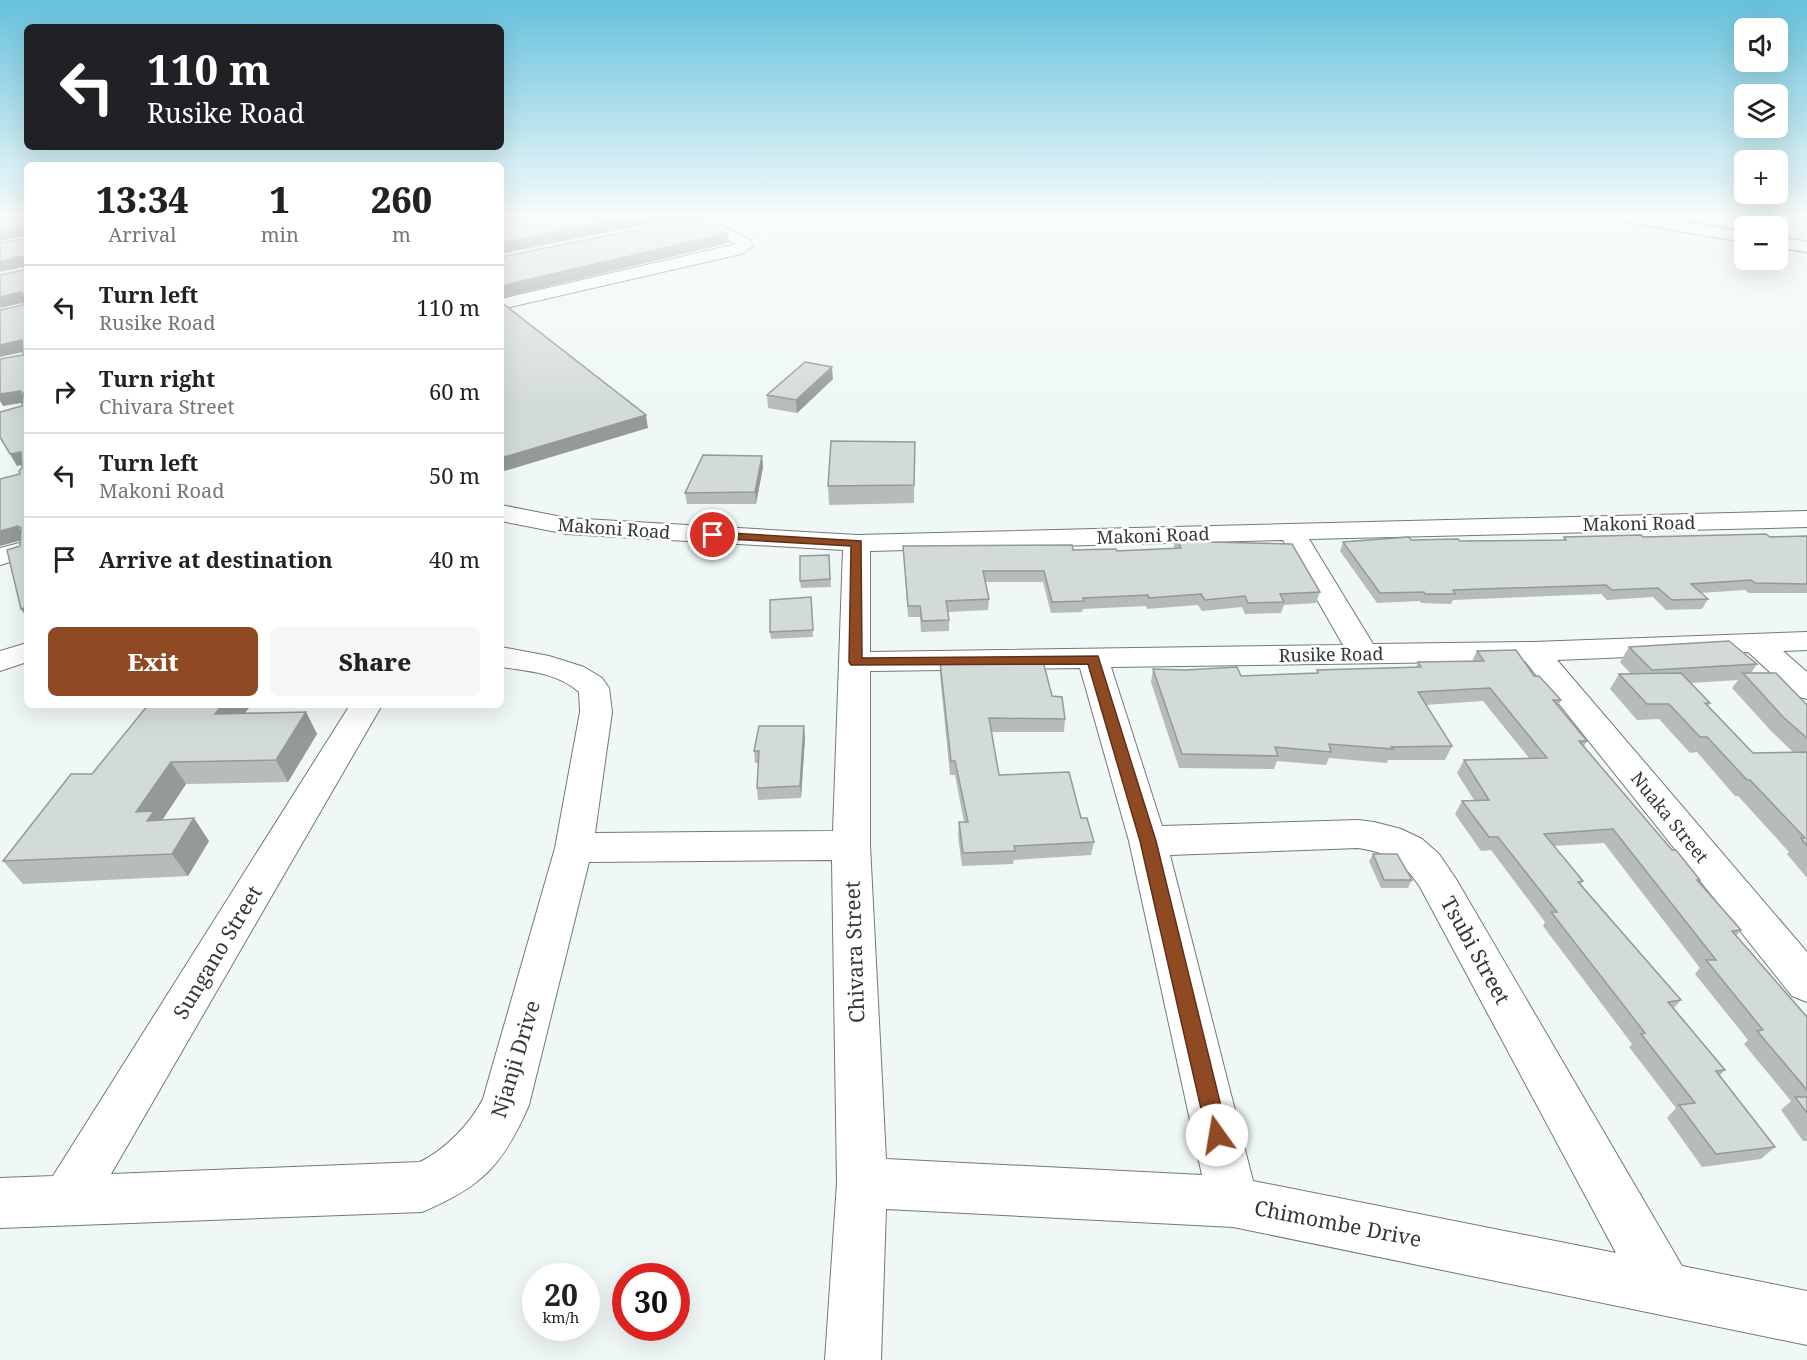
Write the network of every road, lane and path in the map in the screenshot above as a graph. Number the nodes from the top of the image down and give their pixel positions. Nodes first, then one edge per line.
1 (607, 279) edge
2 (504, 303) edge
3 (504, 514) edge
4 (1807, 519) edge
5 (1291, 531) junction
6 (857, 543) junction
7 (24, 550) edge
8 (0, 557) edge
9 (1807, 641) edge
10 (1754, 642) junction
11 (1533, 651) junction
12 (24, 653) edge
13 (1363, 653) junction
14 (504, 658) edge
15 (1093, 659) junction
16 (0, 661) edge
17 (855, 662) junction
18 (1807, 689) edge
19 (364, 708) edge
20 (1148, 841) junction
21 (851, 845) junction
22 (574, 848) junction
23 (1807, 983) edge
24 (862, 1183) junction
25 (67, 1200) junction
26 (1233, 1202) junction
27 (0, 1203) edge
28 (1664, 1287) junction
29 (1807, 1318) edge
30 (853, 1360) edge

1 - 2 street
3 - 6 street, Makoni Road
4 - 5 street, Makoni Road
5 - 6 street, Makoni Road
5 - 13 street
6 - 17 street, Chivara Street
7 - 8 street
9 - 10 street, Rusike Road
10 - 11 street, Rusike Road
10 - 18 street
11 - 13 street, Rusike Road
11 - 23 street, Nuaka Street
12 - 16 street
13 - 15 street, Rusike Road
14 - 22 street, Njanji Drive
15 - 17 street, Rusike Road
15 - 20 street
17 - 21 street, Chivara Street
19 - 25 street, Sungano Street
20 - 26 street
20 - 28 street, Tsubi Street
21 - 22 street
21 - 24 street, Chivara Street
22 - 25 street, Njanji Drive
24 - 26 street, Chimombe Drive
24 - 30 street, Chivara Street
25 - 27 street, Njanji Drive
26 - 28 street, Chimombe Drive
28 - 29 street, Chimombe Drive

